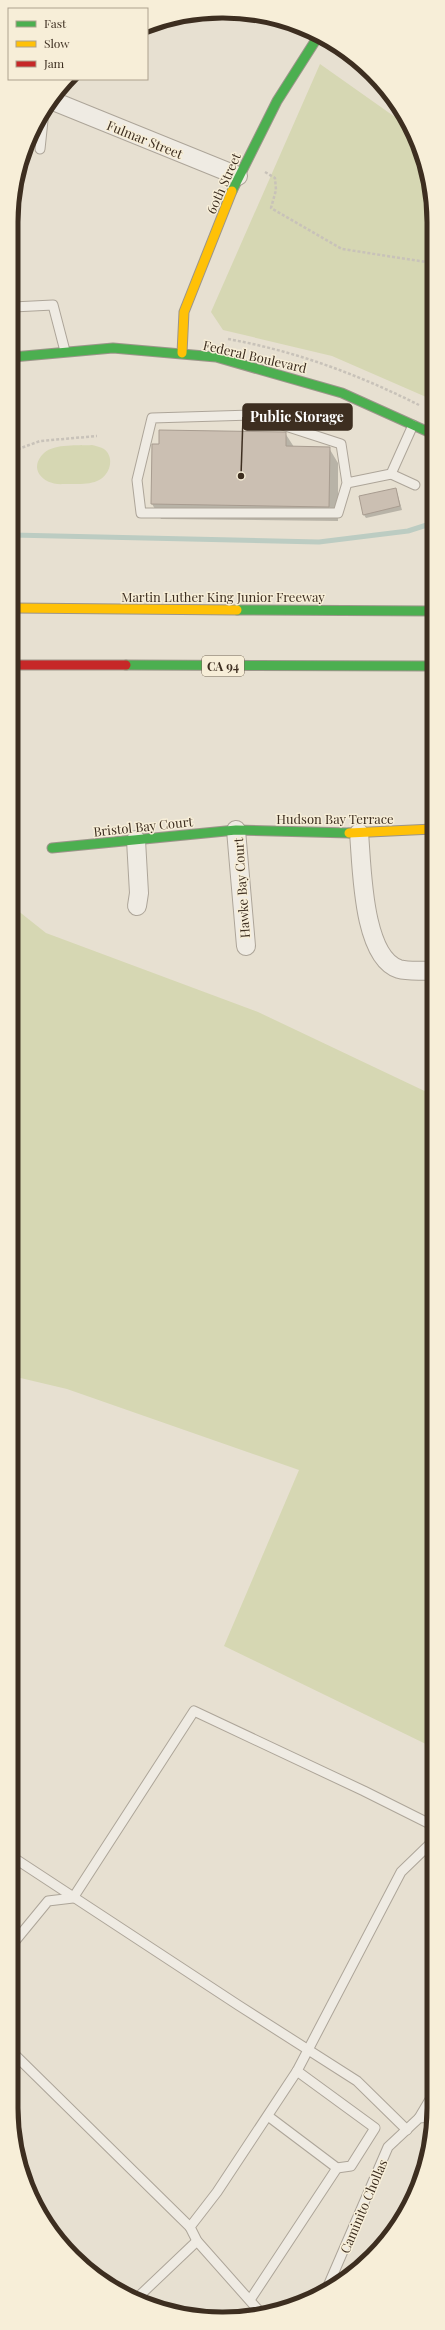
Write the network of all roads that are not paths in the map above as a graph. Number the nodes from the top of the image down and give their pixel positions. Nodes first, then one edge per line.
1 (316, 40) edge
2 (57, 103) edge
3 (43, 125) edge
4 (40, 149) dead end
5 (238, 176) junction
6 (18, 307) edge
7 (65, 351) junction
8 (182, 353) junction
9 (18, 356) edge
10 (414, 425) junction
11 (427, 431) edge
12 (392, 474) junction
13 (348, 483) junction
14 (415, 485) dead end
15 (18, 608) edge
16 (427, 611) edge
17 (18, 665) edge
18 (427, 666) edge
19 (427, 829) edge
20 (236, 830) junction
21 (359, 833) junction
22 (136, 840) junction
23 (52, 848) dead end
24 (137, 906) dead end
25 (246, 946) dead end
26 (427, 971) edge
27 (427, 1823) edge
28 (427, 1847) edge
29 (18, 1861) edge
30 (73, 1898) junction
31 (18, 1937) edge
32 (308, 2051) junction
33 (18, 2058) edge
34 (297, 2071) junction
35 (427, 2104) edge
36 (268, 2116) junction
37 (427, 2117) edge
38 (419, 2118) junction
39 (407, 2130) junction
40 (337, 2168) junction
41 (190, 2227) junction
42 (197, 2241) junction
43 (330, 2282) edge
44 (141, 2295) edge
45 (250, 2300) junction
46 (257, 2309) edge

1 - 5 main road, 60th Street
2 - 5 street, Fulmar Street
3 - 4 lane
5 - 8 main road, 60th Street
6 - 7 lane
7 - 8 main road, Federal Boulevard
7 - 9 main road, Federal Boulevard
8 - 10 main road, Federal Boulevard
10 - 11 main road, Federal Boulevard
10 - 12 lane
12 - 13 lane
12 - 14 lane
13 - 13 lane
15 - 16 main road, Martin Luther King Junior Freeway
17 - 18 main road, CA 94
19 - 21 main road, Hudson Bay Terrace
20 - 21 main road, Hudson Bay Terrace
20 - 22 main road, Bristol Bay Court
20 - 25 street, Hawke Bay Court
21 - 26 street
22 - 23 main road, Bristol Bay Court
22 - 24 street
27 - 30 lane
28 - 32 lane
29 - 30 lane
30 - 31 lane
30 - 32 lane
32 - 34 lane
32 - 39 lane
33 - 41 lane
34 - 36 lane
34 - 40 lane
35 - 38 lane
36 - 40 lane
36 - 41 lane
37 - 38 lane
38 - 39 lane
39 - 43 lane, Caminito Chollas
40 - 45 lane
41 - 42 lane
42 - 44 lane
42 - 45 lane
45 - 46 lane

